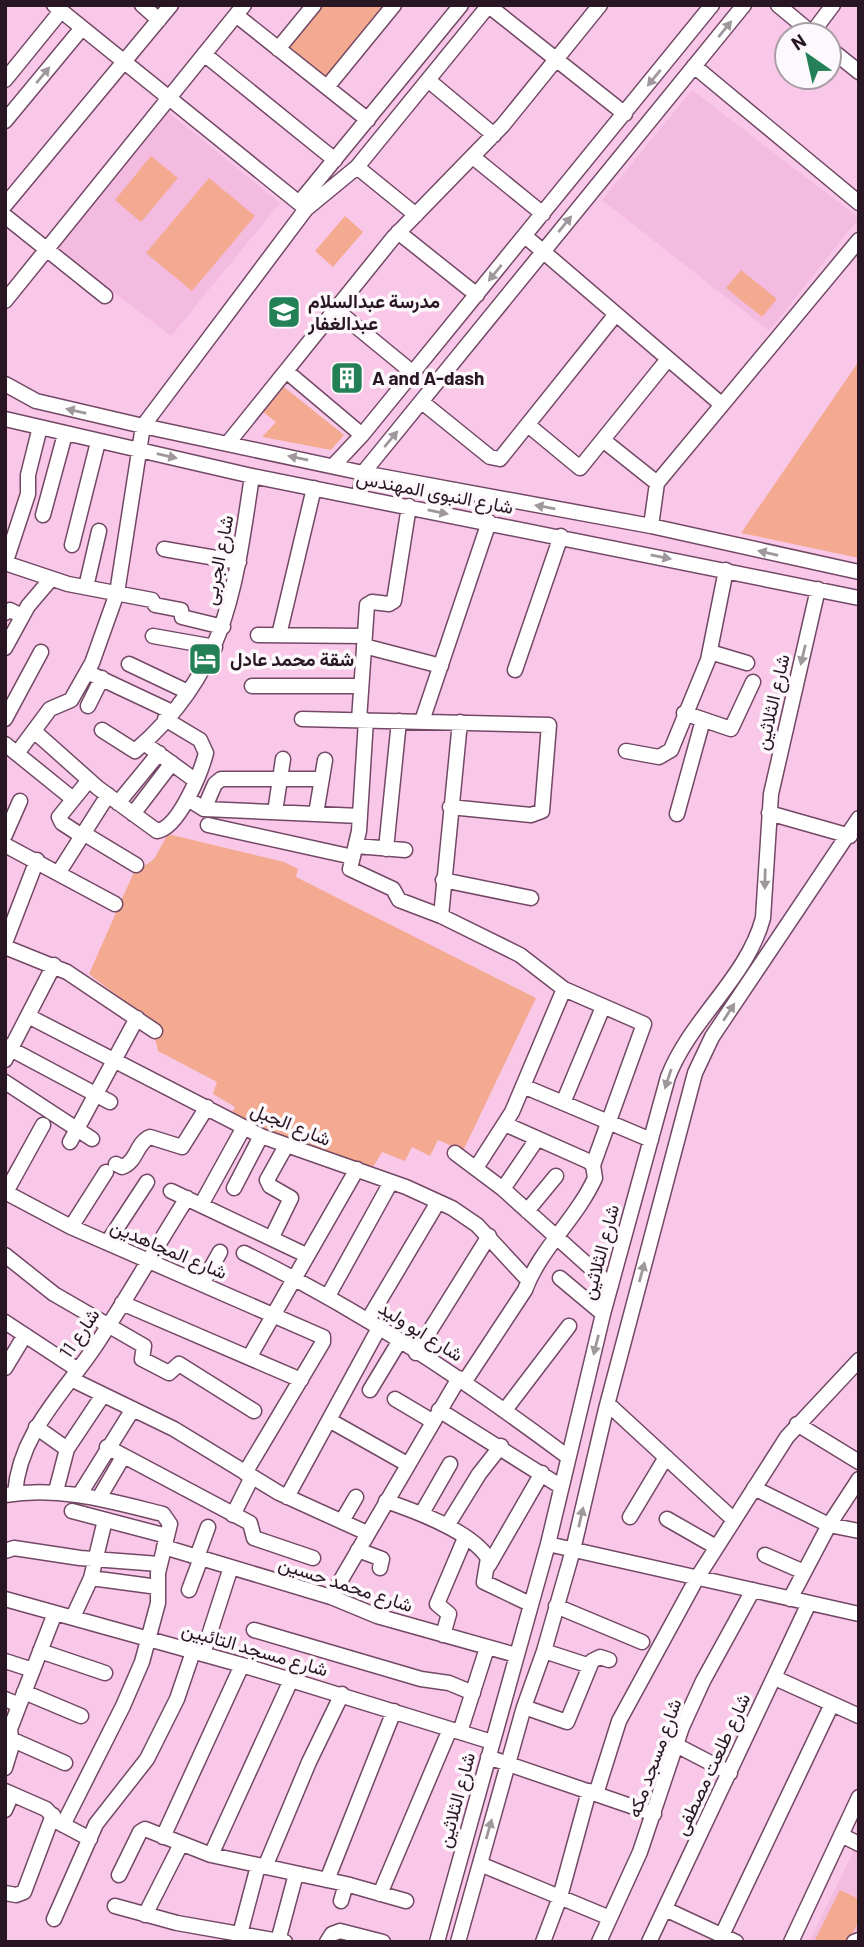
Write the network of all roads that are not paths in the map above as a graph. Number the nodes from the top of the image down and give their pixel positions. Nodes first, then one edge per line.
1 (142, 5) edge
2 (171, 5) edge
3 (314, 5) edge
4 (394, 5) edge
5 (461, 5) edge
6 (489, 5) edge
7 (600, 5) edge
8 (712, 5) edge
9 (744, 5) edge
10 (778, 5) edge
11 (833, 5) edge
12 (57, 8) edge
13 (240, 10) edge
14 (159, 20) junction
15 (797, 21) edge
16 (822, 21) edge
17 (82, 28) junction
18 (278, 48) junction
19 (204, 54) junction
20 (843, 59) edge
21 (556, 60) junction
22 (124, 63) junction
23 (694, 66) junction
24 (859, 72) edge
25 (5, 80) edge
26 (428, 80) junction
27 (327, 87) junction
28 (169, 98) junction
29 (625, 114) junction
30 (368, 120) junction
31 (5, 121) edge
32 (494, 135) junction
33 (473, 158) junction
34 (335, 160) junction
35 (357, 167) junction
36 (859, 203) edge
37 (5, 205) edge
38 (302, 206) junction
39 (543, 214) junction
40 (415, 215) junction
41 (5, 216) edge
42 (398, 232) junction
43 (525, 236) junction
44 (859, 240) edge
45 (47, 249) junction
46 (543, 251) junction
47 (477, 295) junction
48 (105, 296) dead end
49 (5, 301) edge
50 (335, 309) junction
51 (616, 314) junction
52 (668, 359) junction
53 (286, 371) junction
54 (412, 373) junction
55 (7, 389) edge
56 (422, 402) junction
57 (721, 404) junction
58 (5, 419) edge
59 (528, 425) junction
60 (144, 426) junction
61 (40, 428) junction
62 (65, 434) junction
63 (362, 435) junction
64 (603, 440) junction
65 (98, 442) junction
66 (228, 443) junction
67 (139, 449) junction
68 (333, 466) junction
69 (363, 473) junction
70 (252, 476) junction
71 (657, 483) junction
72 (314, 488) junction
73 (359, 496) junction
74 (409, 506) junction
75 (43, 515) dead end
76 (489, 522) junction
77 (651, 526) junction
78 (99, 531) dead end
79 (561, 536) junction
80 (72, 545) dead end
81 (164, 549) dead end
82 (239, 562) junction
83 (5, 563) edge
84 (813, 563) junction
85 (726, 570) junction
86 (859, 572) edge
87 (51, 579) junction
88 (86, 587) junction
89 (813, 588) junction
90 (117, 593) junction
91 (859, 598) edge
92 (5, 613) edge
93 (22, 616) junction
94 (223, 627) junction
95 (258, 635) dead end
96 (279, 635) junction
97 (153, 636) dead end
98 (365, 641) junction
99 (215, 647) junction
100 (5, 648) edge
101 (41, 652) dead end
102 (710, 652) junction
103 (747, 663) dead end
104 (129, 664) dead end
105 (440, 666) junction
106 (515, 670) dead end
107 (87, 672) junction
108 (102, 678) junction
109 (754, 682) dead end
110 (252, 685) dead end
111 (362, 686) junction
112 (188, 692) junction
113 (88, 706) dead end
114 (684, 713) junction
115 (169, 716) junction
116 (5, 719) edge
117 (302, 719) dead end
118 (362, 720) junction
119 (703, 720) junction
120 (399, 721) junction
121 (422, 722) junction
122 (460, 722) junction
123 (102, 730) dead end
124 (34, 731) junction
125 (144, 743) junction
126 (12, 748) edge
127 (626, 751) dead end
128 (159, 753) junction
129 (282, 759) dead end
130 (325, 760) dead end
131 (172, 762) junction
132 (280, 778) junction
133 (322, 779) junction
134 (89, 780) junction
135 (196, 781) junction
136 (73, 799) junction
137 (113, 799) junction
138 (188, 799) junction
139 (20, 801) dead end
140 (450, 807) junction
141 (204, 808) junction
142 (275, 812) junction
143 (769, 813) junction
144 (133, 814) junction
145 (316, 814) junction
146 (677, 814) dead end
147 (360, 816) junction
148 (859, 818) edge
149 (208, 825) dead end
150 (5, 835) edge
151 (83, 835) junction
152 (850, 836) junction
153 (5, 845) edge
154 (386, 849) junction
155 (405, 850) dead end
156 (37, 860) junction
157 (353, 860) junction
158 (136, 865) dead end
159 (59, 872) junction
160 (443, 880) junction
161 (531, 898) dead end
162 (115, 904) dead end
163 (441, 916) junction
164 (5, 945) edge
165 (757, 956) junction
166 (54, 965) junction
167 (564, 989) junction
168 (603, 1007) junction
169 (28, 1016) junction
170 (136, 1018) junction
171 (155, 1031) dead end
172 (7, 1052) edge
173 (114, 1059) junction
174 (5, 1082) edge
175 (523, 1086) junction
176 (96, 1095) junction
177 (110, 1102) dead end
178 (563, 1103) junction
179 (207, 1107) junction
180 (609, 1122) junction
181 (43, 1125) dead end
182 (505, 1125) junction
183 (244, 1127) junction
184 (74, 1136) junction
185 (261, 1136) junction
186 (92, 1139) dead end
187 (537, 1139) junction
188 (651, 1140) junction
189 (286, 1146) junction
190 (455, 1153) dead end
191 (587, 1162) junction
192 (476, 1168) junction
193 (357, 1169) junction
194 (556, 1176) dead end
195 (147, 1182) dead end
196 (391, 1182) junction
197 (234, 1188) dead end
198 (503, 1189) junction
199 (171, 1191) dead end
200 (5, 1192) edge
201 (187, 1198) junction
202 (438, 1202) junction
203 (201, 1205) junction
204 (527, 1211) junction
205 (71, 1227) junction
206 (489, 1236) junction
207 (272, 1237) junction
208 (557, 1237) junction
209 (107, 1243) junction
210 (220, 1252) dead end
211 (244, 1253) dead end
212 (5, 1255) edge
213 (306, 1255) junction
214 (147, 1261) junction
215 (293, 1277) junction
216 (527, 1279) junction
217 (560, 1279) dead end
218 (202, 1284) junction
219 (611, 1286) junction
220 (328, 1296) junction
221 (122, 1303) junction
222 (273, 1314) junction
223 (603, 1314) junction
224 (5, 1322) edge
225 (373, 1324) junction
226 (107, 1326) junction
227 (569, 1326) dead end
228 (25, 1335) junction
229 (399, 1342) junction
230 (416, 1353) junction
231 (250, 1356) junction
232 (857, 1365) edge
233 (5, 1368) edge
234 (74, 1375) junction
235 (301, 1380) junction
236 (462, 1380) junction
237 (370, 1391) dead end
238 (103, 1395) junction
239 (395, 1399) dead end
240 (581, 1404) junction
241 (607, 1406) junction
242 (133, 1409) junction
243 (254, 1410) dead end
244 (505, 1410) junction
245 (436, 1416) junction
246 (329, 1420) junction
247 (797, 1424) junction
248 (36, 1427) junction
249 (501, 1446) junction
250 (107, 1447) junction
251 (67, 1449) junction
252 (123, 1457) junction
253 (568, 1457) junction
254 (666, 1457) junction
255 (859, 1462) edge
256 (407, 1464) junction
257 (450, 1464) dead end
258 (12, 1466) edge
259 (542, 1473) junction
260 (249, 1475) junction
261 (859, 1479) edge
262 (560, 1486) junction
263 (754, 1488) junction
264 (56, 1491) junction
265 (80, 1493) junction
266 (10, 1494) edge
267 (287, 1497) junction
268 (356, 1497) dead end
269 (99, 1498) junction
270 (386, 1501) junction
271 (72, 1511) dead end
272 (422, 1513) junction
273 (233, 1515) junction
274 (630, 1517) dead end
275 (667, 1519) dead end
276 (105, 1520) junction
277 (734, 1520) junction
278 (342, 1521) junction
279 (829, 1525) junction
280 (447, 1526) junction
281 (208, 1527) dead end
282 (859, 1531) edge
283 (367, 1533) junction
284 (167, 1536) junction
285 (465, 1538) junction
286 (548, 1544) junction
287 (716, 1547) junction
288 (358, 1550) junction
289 (573, 1550) junction
290 (5, 1551) edge
291 (765, 1555) dead end
292 (199, 1558) junction
293 (313, 1558) dead end
294 (97, 1559) junction
295 (159, 1564) junction
296 (489, 1564) junction
297 (231, 1567) junction
298 (380, 1568) dead end
299 (804, 1573) junction
300 (91, 1578) junction
301 (697, 1578) junction
302 (158, 1587) junction
303 (188, 1590) dead end
304 (753, 1590) junction
305 (331, 1597) junction
306 (5, 1599) edge
307 (790, 1599) junction
308 (809, 1603) junction
309 (530, 1604) junction
310 (556, 1606) junction
311 (55, 1613) junction
312 (859, 1614) edge
313 (73, 1617) junction
314 (254, 1630) dead end
315 (443, 1634) junction
316 (149, 1639) junction
317 (642, 1642) dead end
318 (487, 1647) junction
319 (40, 1651) junction
320 (544, 1651) junction
321 (198, 1653) junction
322 (516, 1655) junction
323 (609, 1660) dead end
324 (5, 1661) edge
325 (242, 1665) junction
326 (590, 1666) junction
327 (33, 1670) junction
328 (105, 1673) dead end
329 (775, 1678) junction
330 (291, 1680) junction
331 (473, 1693) junction
332 (342, 1694) junction
333 (16, 1699) edge
334 (832, 1704) junction
335 (524, 1707) junction
336 (394, 1711) junction
337 (81, 1716) dead end
338 (859, 1716) edge
339 (455, 1730) junction
340 (10, 1736) edge
341 (492, 1742) junction
342 (676, 1745) junction
343 (488, 1757) junction
344 (65, 1763) dead end
345 (508, 1763) junction
346 (5, 1768) edge
347 (730, 1773) junction
348 (8, 1792) edge
349 (592, 1793) junction
350 (859, 1797) edge
351 (5, 1810) edge
352 (654, 1814) junction
353 (58, 1820) junction
354 (841, 1835) junction
355 (163, 1837) junction
356 (90, 1839) junction
357 (181, 1844) junction
358 (859, 1844) edge
359 (211, 1855) junction
360 (480, 1864) junction
361 (262, 1866) junction
362 (296, 1874) junction
363 (119, 1875) dead end
364 (327, 1880) junction
365 (345, 1884) junction
366 (5, 1893) edge
367 (380, 1894) junction
368 (560, 1897) junction
369 (341, 1901) dead end
370 (406, 1901) dead end
371 (115, 1906) dead end
372 (665, 1909) junction
373 (145, 1915) junction
374 (610, 1918) junction
375 (54, 1919) dead end
376 (240, 1934) junction
377 (722, 1935) junction
378 (281, 1941) edge
379 (327, 1942) edge
380 (383, 1942) edge
381 (437, 1942) edge
382 (458, 1942) edge
383 (543, 1942) edge
384 (599, 1942) edge
385 (649, 1942) edge
386 (736, 1942) edge
387 (791, 1942) edge

1 - 14 street
2 - 14 street
3 - 18 street
4 - 27 street
5 - 30 street
6 - 21 street
6 - 26 street
7 - 21 street
8 -> 29 street
23 -> 9 street
10 - 15 street
11 - 16 street
12 - 17 street
12 - 25 street
13 - 18 street
13 - 19 street
14 - 22 street
17 - 22 street
31 -> 17 street
18 - 27 street
19 - 28 street
19 - 34 street
20 - 24 street
21 - 29 street
21 - 32 street
22 - 28 street
22 - 37 street
23 - 36 street
46 -> 23 street
26 - 32 street
26 - 35 street
27 - 30 street
28 - 38 street
28 - 45 street
29 - 39 street
30 - 34 street
32 - 33 street
33 - 39 street
33 - 40 street
34 - 38 street
35 - 38 street
35 - 40 street
38 - 60 street
39 - 43 street
40 - 42 street
41 - 45 street
42 - 47 street
42 - 50 street
43 - 46 street
43 -> 47 street
44 - 57 street
45 - 48 street
45 - 49 street
46 - 51 street
46 - 56 street
47 - 54 street
50 - 53 street
50 - 54 street
51 - 52 street
51 - 59 street
52 - 57 street
52 - 64 street
53 - 63 street
53 - 66 street
54 - 63 street
60 -> 55 street, شارع النبوى المهندس
56 - 59 street
69 -> 56 street
57 - 71 street
58 - 61 street, شارع النبوى المهندس
59 - 64 street
60 - 66 street, شارع النبوى المهندس
60 - 67 street
61 - 62 street, شارع النبوى المهندس
61 - 83 street
62 - 65 street, شارع النبوى المهندس
62 - 75 street
63 - 68 street
64 - 71 street
65 - 67 street, شارع النبوى المهندس
65 - 80 street
68 -> 66 street, شارع النبوى المهندس
67 -> 70 street, شارع النبوى المهندس
67 - 90 street
68 - 69 street, شارع النبوى المهندس
69 - 73 street
77 -> 69 street, شارع النبوى المهندس
70 - 72 street, شارع النبوى المهندس
70 - 82 street, شارع الجربى
71 - 77 street
72 - 73 street, شارع النبوى المهندس
72 - 96 street
73 - 74 street, شارع النبوى المهندس
74 -> 76 street, شارع النبوى المهندس
74 - 98 street
76 - 79 street, شارع النبوى المهندس
76 - 105 street
84 -> 77 street, شارع النبوى المهندس
78 - 88 street
79 -> 85 street, شارع النبوى المهندس
79 - 106 street
81 - 82 street
82 - 94 street, شارع الجربى
83 - 87 street
84 - 86 street, شارع النبوى المهندس
84 - 89 street, شارع الثلاثين
85 - 89 street, شارع النبوى المهندس
85 - 102 street
87 - 88 street
87 - 93 street
88 - 90 street
89 - 91 street, شارع النبوى المهندس
89 -> 143 street, شارع الثلاثين
90 - 94 street
90 - 107 street
92 - 93 street
93 - 100 street
94 - 99 street, شارع الجربى
95 - 96 street
96 - 98 street
97 - 99 street
98 - 105 street
98 - 111 street
99 - 112 street, شارع الجربى
101 - 116 street
102 - 103 street
102 - 114 street
104 - 112 street
105 - 121 street
107 - 108 street
107 - 124 street
108 - 113 street
108 - 115 street
109 - 119 street
110 - 111 street
111 - 118 street
112 - 115 street, شارع الجربى
114 - 119 street
114 - 127 street
115 - 125 street, شارع الجربى
115 - 135 street
117 - 118 street
118 - 120 street
118 - 147 street
119 - 146 street
120 - 121 street
120 - 154 street
121 - 122 street
122 - 140 street
122 - 140 street
123 - 125 street
124 - 126 street
124 - 134 street
125 - 128 street
126 - 136 street
128 - 131 street
128 - 137 street
129 - 132 street
130 - 133 street
131 - 135 street
131 - 144 street
132 - 133 street
132 - 141 street
132 - 142 street
133 - 145 street
134 - 136 street
134 - 137 street
135 - 138 street
136 - 151 street
137 - 144 street
137 - 151 street
138 - 141 street
138 - 144 street
139 - 150 street
140 - 160 street
141 - 142 street
142 - 145 street
143 - 152 street
143 -> 165 street, شارع الثلاثين
145 - 147 street
147 - 157 street
148 - 152 street, شارع الثلاثين
149 - 157 street
151 - 158 street
151 - 159 street
152 - 165 street, شارع الثلاثين
153 - 156 street
154 - 155 street
154 - 157 street
156 - 159 street
156 - 164 street
157 - 163 street
159 - 162 street
160 - 161 street
160 - 163 street
163 - 167 street
164 - 166 street
165 -> 188 street, شارع الثلاثين
241 -> 165 street, شارع الثلاثين
166 - 169 street
166 - 170 street
167 - 168 street
167 - 175 street
168 - 178 street
168 - 180 street
169 - 172 street
169 - 173 street, شارع الجبل
170 - 171 street
170 - 173 street
172 - 176 street
173 - 176 street
173 - 179 street, شارع الجبل
174 - 184 street
175 - 178 street
175 - 182 street
176 - 177 street
176 - 184 street
178 - 180 street
179 - 183 street, شارع الجبل
179 - 205 street
180 - 188 street
180 - 191 street
181 - 200 street
182 - 187 street
182 - 192 street
183 - 185 street, شارع الجبل
183 - 203 street
184 - 186 street
185 - 189 street, شارع الجبل
185 - 197 street
187 - 191 street
187 - 198 street
188 - 219 street, شارع الثلاثين
189 - 193 street, شارع الجبل
189 - 207 street
190 - 192 street
191 - 208 street
192 - 198 street
193 - 196 street, شارع الجبل
193 - 213 street
194 - 204 street
195 - 209 street
196 - 202 street, شارع الجبل
196 - 220 street
198 - 204 street
199 - 201 street
200 - 205 street, شارع المجاهدين
201 - 203 street
201 - 214 street, شارع 11
202 - 206 street, شارع الجبل
202 - 225 street
203 - 207 street
204 - 208 street
205 - 209 street, شارع المجاهدين
206 - 216 street, شارع الجبل
206 - 230 street
207 - 213 street
208 - 216 street
208 - 219 street
209 - 214 street, شارع المجاهدين
210 - 218 street
211 - 215 street, شارع ابو وليد
212 - 226 street
213 - 215 street
214 - 218 street, شارع المجاهدين
214 - 221 street, شارع 11
215 - 220 street, شارع ابو وليد
215 - 222 street
216 - 236 street
217 - 223 street
218 - 222 street, شارع المجاهدين
219 - 223 street, شارع الثلاثين
220 - 225 street, شارع ابو وليد
221 - 226 street, شارع 11
221 - 231 street
222 - 231 street
222 - 235 street, شارع المجاهدين
223 -> 240 street, شارع الثلاثين
224 - 228 street
225 - 229 street, شارع ابو وليد
225 - 246 street
226 - 234 street, شارع 11
226 - 243 street
227 - 244 street
228 - 233 street
228 - 234 street
229 - 230 street, شارع ابو وليد
229 - 237 street
230 - 236 street, شارع ابو وليد
231 - 235 street
232 - 247 street
234 - 238 street
234 - 248 street, شارع 11
235 - 260 street
236 - 244 street, شارع ابو وليد
236 - 245 street
238 - 242 street
238 - 251 street
239 - 245 street
240 - 241 street
240 - 253 street, شارع الثلاثين
241 - 254 street
289 -> 241 street, شارع الثلاثين
242 - 250 street
242 - 260 street
244 - 253 street, شارع ابو وليد
245 - 249 street
245 - 256 street
246 - 256 street
246 - 267 street
247 - 255 street
247 - 263 street
248 - 251 street
248 - 258 street, شارع 11
249 - 259 street
249 - 280 street
250 - 252 street
250 - 265 street
251 - 264 street
252 - 269 street
252 - 273 street
253 - 262 street, شارع الثلاثين
254 - 274 street
254 - 277 street
256 - 270 street
257 - 272 street
258 - 266 street, شارع 11
259 - 262 street
259 - 296 street
260 - 267 street
260 - 273 street
261 - 279 street
262 - 286 street, شارع الثلاثين
263 - 277 street
263 - 279 street
264 - 265 street
264 - 266 street
265 - 269 street
267 - 278 street
268 - 278 street
269 - 284 street
270 - 272 street
270 - 283 street
271 - 276 street
272 - 280 street
273 - 293 street
275 - 287 street
276 - 284 street
276 - 294 street
277 - 287 street
278 - 283 street
279 - 282 street
279 - 299 street
280 - 285 street
281 - 292 street
283 - 288 street
284 - 292 street, شارع محمد حسين
284 - 295 street
285 - 296 street
285 - 315 street
286 - 289 street
286 - 309 street, شارع الثلاثين
287 - 301 street
288 - 298 street
288 - 305 street
289 - 301 street
289 - 310 street, شارع الثلاثين
290 - 294 street
291 - 299 street
292 - 297 street, شارع محمد حسين
292 - 303 street
294 - 295 street
294 - 300 street
295 - 302 street
296 - 309 street
297 - 305 street, شارع محمد حسين
297 - 321 street
299 - 307 street
300 - 302 street
300 - 313 street
301 - 304 street
301 - 349 street
302 - 316 street
304 - 307 street
304 - 342 street, شارع مسجد مكه
305 - 315 street, شارع محمد حسين
306 - 311 street, شارع مسجد التائبين
307 - 308 street
308 - 312 street
308 - 329 street, شارع طلعت مصطفى
309 - 322 street, شارع الثلاثين
310 - 317 street
310 - 320 street, شارع الثلاثين
311 - 313 street, شارع مسجد التائبين
311 - 319 street
313 - 316 street, شارع مسجد التائبين
314 - 331 street
315 - 318 street, شارع محمد حسين
316 - 321 street, شارع مسجد التائبين
316 - 353 street
318 - 322 street, شارع محمد حسين
318 - 331 street
319 - 327 street
319 - 328 street
320 - 326 street
320 - 335 street, شارع الثلاثين
321 - 325 street, شارع مسجد التائبين
321 - 356 street
322 - 341 street, شارع الثلاثين
323 - 326 street
324 - 327 street
325 - 330 street, شارع مسجد التائبين
325 - 355 street
326 - 335 street
327 - 333 street
329 - 334 street
329 - 347 street, شارع طلعت مصطفى
330 - 332 street, شارع مسجد التائبين
330 - 359 street
331 - 339 street
332 - 336 street, شارع مسجد التائبين
332 - 361 street
333 - 337 street
333 - 340 street
334 - 338 street
334 - 377 street
335 - 345 street, شارع الثلاثين
336 - 339 street, شارع مسجد التائبين
336 - 364 street
339 - 341 street, شارع مسجد التائبين
339 - 367 street
340 - 344 street
340 - 346 street
341 - 343 street, شارع الثلاثين
342 - 347 street
342 - 352 street, شارع مسجد مكه
343 - 345 street
343 - 381 street, شارع الثلاثين
345 - 349 street
360 -> 345 street, شارع الثلاثين
347 - 372 street, شارع طلعت مصطفى
348 - 351 street
348 - 353 street
349 - 352 street
349 - 368 street
350 - 354 street
352 - 374 street, شارع مسجد مكه
353 - 356 street
353 - 366 street
354 - 358 street
354 - 387 street
355 - 357 street
355 - 363 street
356 - 375 street
357 - 359 street
357 - 373 street
359 - 361 street
360 - 368 street
360 - 382 street, شارع الثلاثين
361 - 362 street
361 - 376 street
362 - 364 street
362 - 378 street
364 - 365 street
365 - 367 street
365 - 369 street
367 - 370 street
368 - 374 street
368 - 383 street
371 - 373 street
372 - 377 street
372 - 385 street, شارع طلعت مصطفى
373 - 376 street
374 - 384 street, شارع مسجد مكه
376 - 378 street
377 - 386 street
379 - 380 street

